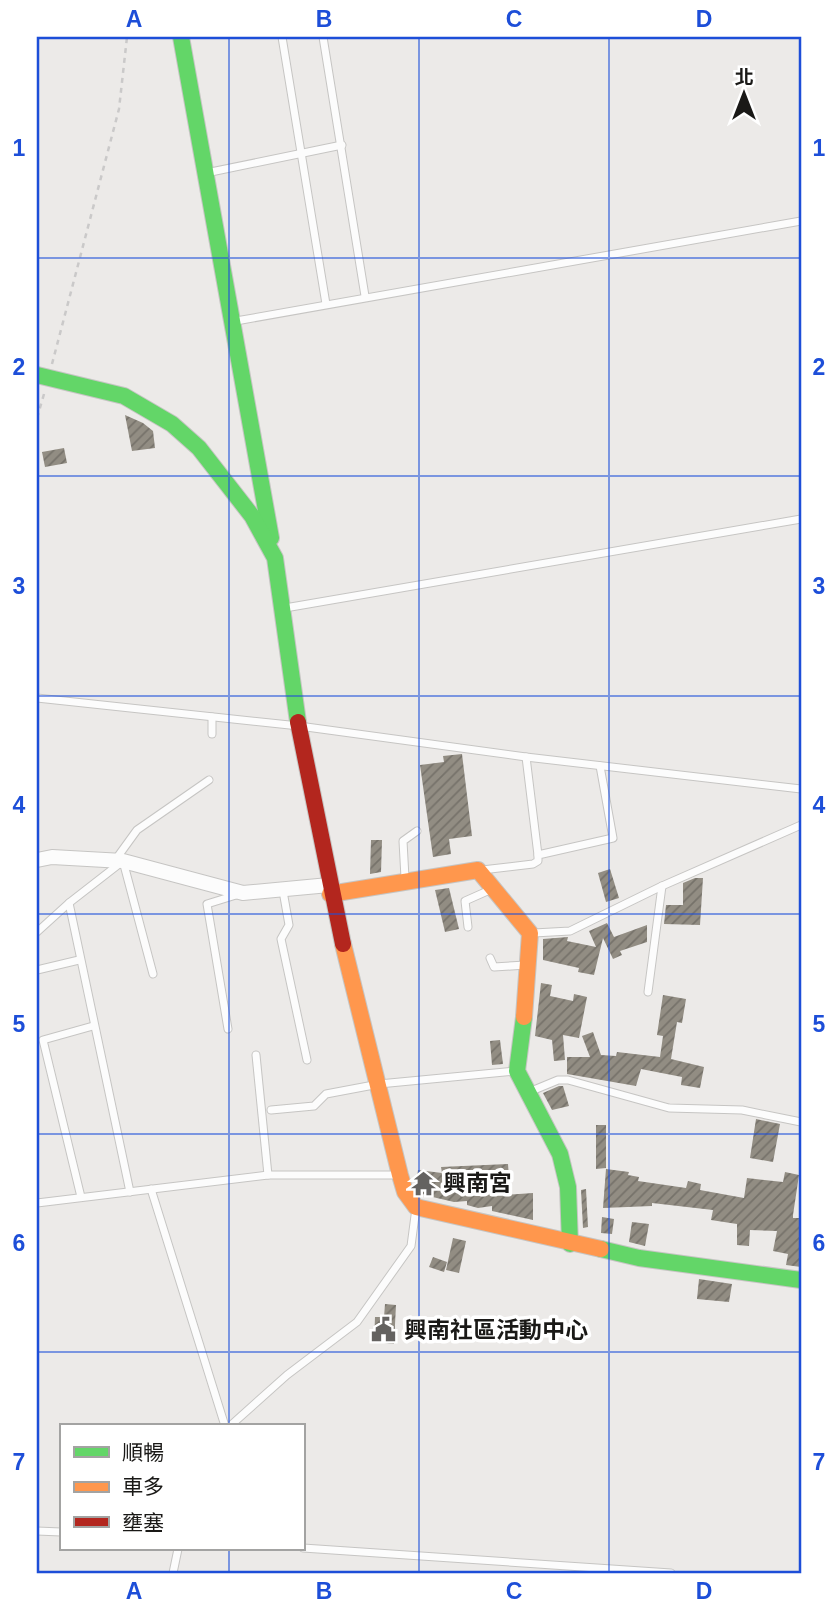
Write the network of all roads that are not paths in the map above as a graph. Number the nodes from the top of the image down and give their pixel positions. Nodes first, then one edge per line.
1 (181, 37) edge
2 (282, 37) edge
3 (323, 37) edge
4 (342, 145) junction
5 (303, 154) junction
6 (206, 173) junction
7 (801, 221) edge
8 (365, 296) junction
9 (326, 303) junction
10 (232, 322) junction
11 (43, 376) edge
12 (801, 519) edge
13 (275, 558) junction
14 (284, 608) junction
15 (37, 698) edge
16 (212, 718) junction
17 (299, 726) junction
18 (212, 734) dead end
19 (526, 757) junction
20 (600, 766) junction
21 (209, 780) dead end
22 (801, 789) edge
23 (801, 825) edge
24 (417, 831) dead end
25 (538, 855) junction
26 (37, 860) edge
27 (120, 860) junction
28 (478, 870) junction
29 (406, 882) junction
30 (662, 886) junction
31 (492, 889) junction
32 (330, 890) junction
33 (284, 891) junction
34 (243, 893) junction
35 (69, 903) junction
36 (468, 927) dead end
37 (37, 932) edge
38 (530, 933) junction
39 (490, 958) dead end
40 (79, 960) junction
41 (530, 965) junction
42 (37, 970) edge
43 (153, 974) dead end
44 (648, 992) dead end
45 (93, 1026) junction
46 (228, 1030) dead end
47 (256, 1055) dead end
48 (307, 1060) dead end
49 (517, 1071) junction
50 (379, 1084) junction
51 (527, 1093) junction
52 (271, 1110) dead end
53 (801, 1122) edge
54 (268, 1175) junction
55 (400, 1175) junction
56 (151, 1189) junction
57 (130, 1192) junction
58 (81, 1198) junction
59 (37, 1203) edge
60 (416, 1207) junction
61 (570, 1244) junction
62 (801, 1280) edge
63 (227, 1424) edge
64 (230, 1424) edge
65 (37, 1531) edge
66 (60, 1532) edge
67 (304, 1548) edge
68 (177, 1550) edge
69 (565, 1570) edge
70 (173, 1573) edge
71 (671, 1573) edge

1 - 6 street
2 - 5 lane
3 - 4 lane
4 - 5 lane
4 - 8 lane
5 - 6 lane
5 - 9 lane
6 - 10 street
7 - 8 lane
8 - 9 lane
9 - 10 lane
10 - 13 street
11 - 13 street
12 - 14 lane
13 - 14 street
14 - 17 street
15 - 16 lane
16 - 17 lane
16 - 18 lane
17 - 19 lane
17 - 32 street
19 - 20 lane
19 - 25 lane
20 - 22 lane
20 - 25 lane
21 - 27 lane
23 - 30 lane
24 - 29 lane
25 - 28 lane
26 - 27 street
27 - 34 street
27 - 35 lane
27 - 43 lane
28 - 29 street
28 - 31 street
29 - 32 street
30 - 38 lane
30 - 44 lane
31 - 36 lane
31 - 38 street
32 - 33 street
32 - 50 street
33 - 34 street
33 - 48 lane
34 - 46 lane
35 - 37 lane
35 - 40 lane
38 - 41 street
39 - 41 lane
40 - 42 lane
40 - 45 lane
41 - 49 street
45 - 57 lane
45 - 58 lane
47 - 54 lane
49 - 50 lane
49 - 51 street
50 - 52 lane
50 - 55 street
51 - 53 lane
51 - 61 street
54 - 55 lane
54 - 56 lane
55 - 60 street
56 - 57 lane
56 - 63 lane
57 - 58 lane
58 - 59 lane
60 - 61 street
60 - 64 lane
61 - 62 street
65 - 66 lane
67 - 69 lane
68 - 70 lane
69 - 71 lane

